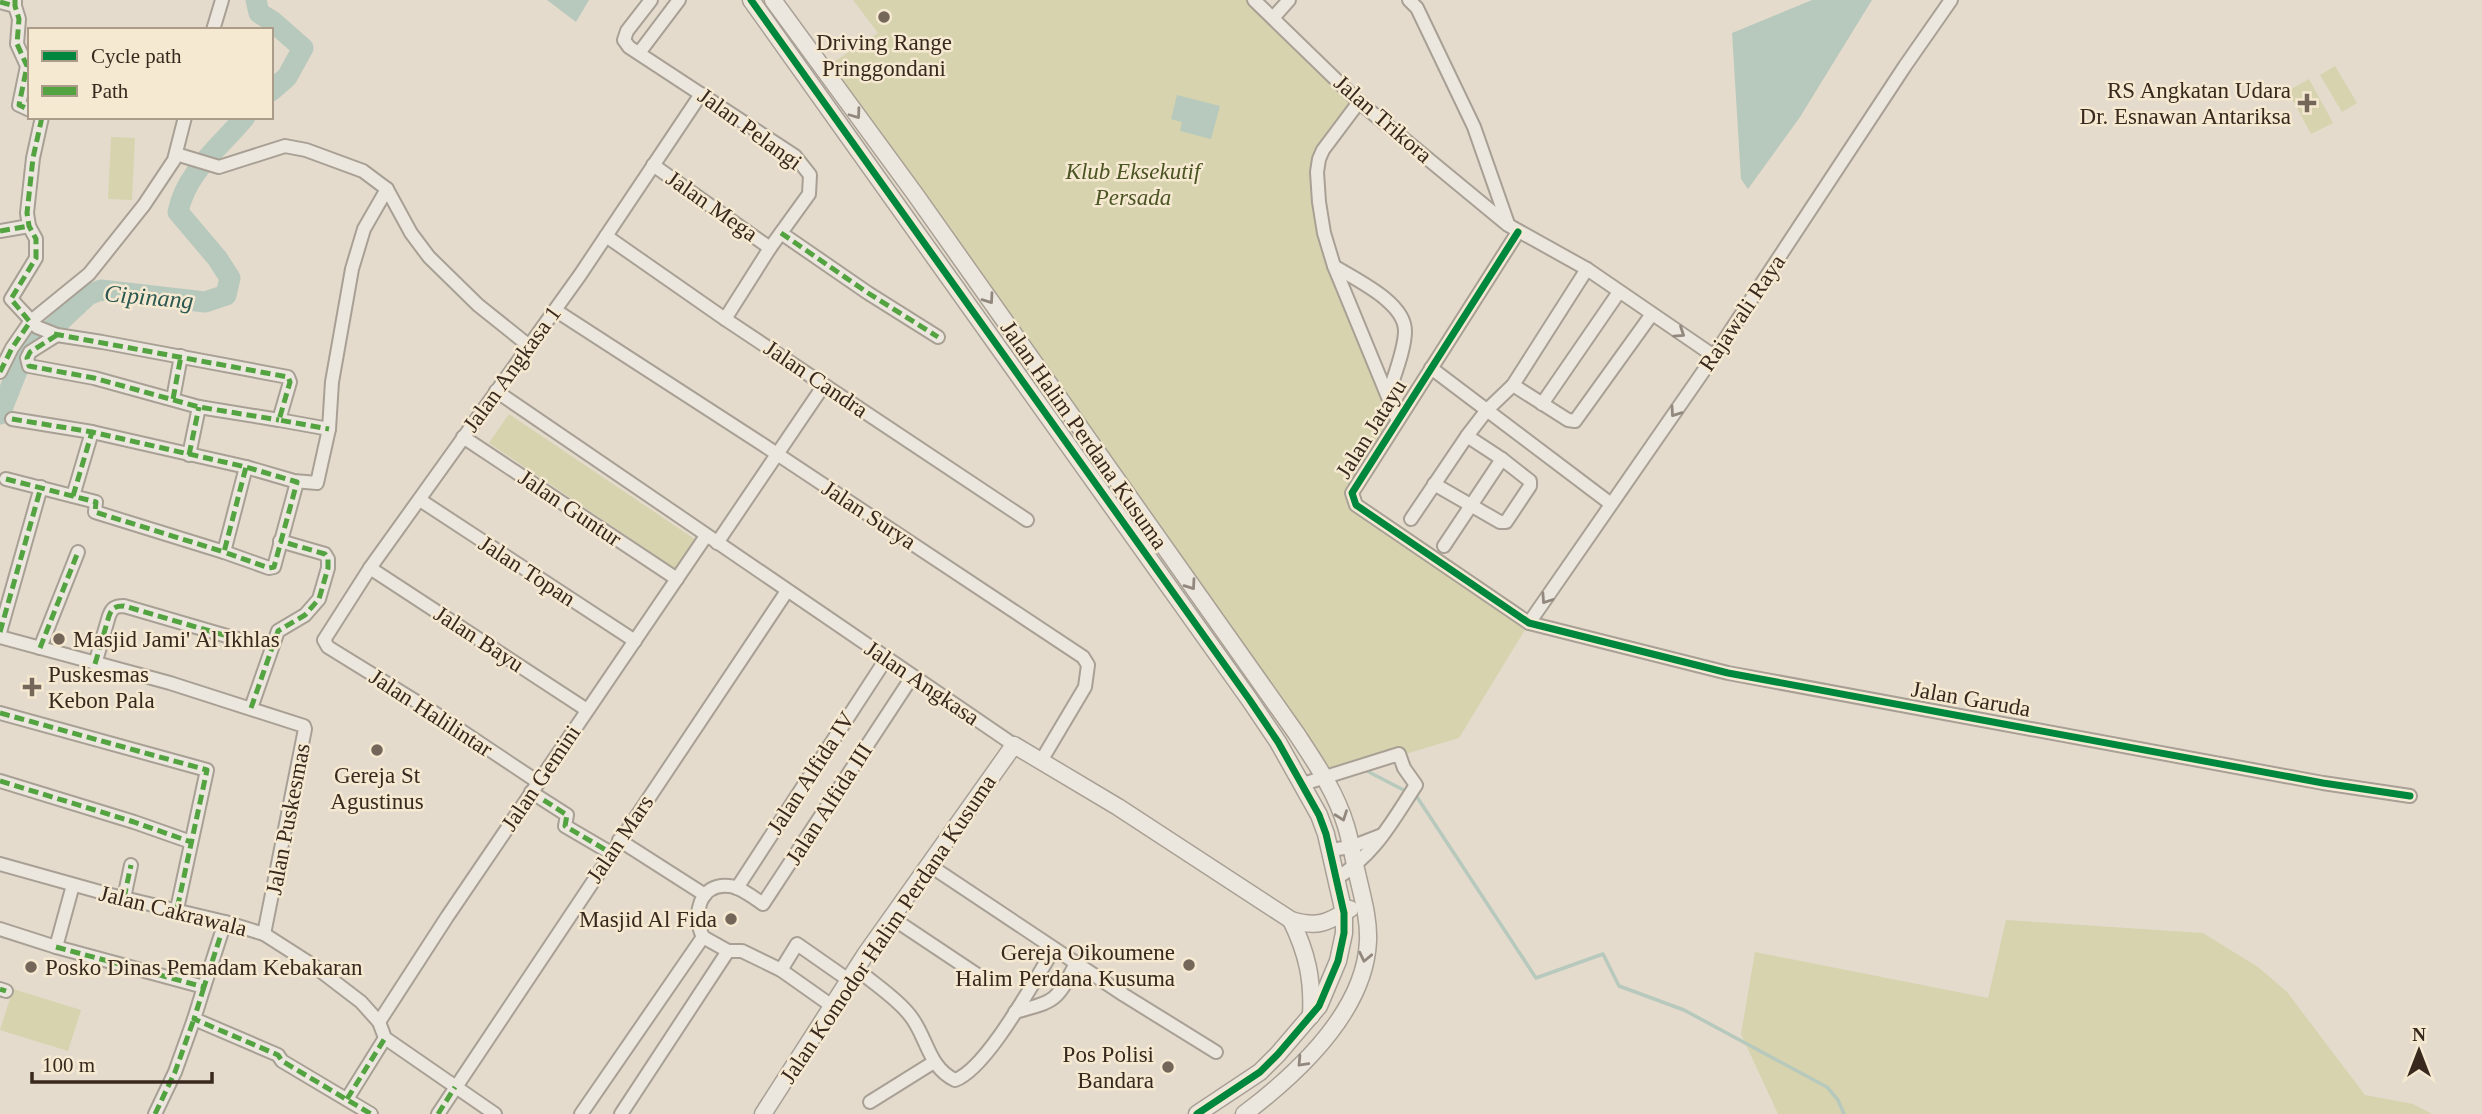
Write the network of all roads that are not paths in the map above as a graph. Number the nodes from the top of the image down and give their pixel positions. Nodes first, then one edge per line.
1 (222, 0) edge
2 (679, 0) edge
3 (751, 0) edge
4 (772, 0) edge
5 (1254, 0) edge
6 (1289, 0) edge
7 (1951, 0) edge
8 (0, 2) edge
9 (15, 3) edge
10 (1417, 3) edge
11 (648, 4) edge
12 (1273, 18) junction
13 (661, 22) junction
14 (214, 28) edge
15 (639, 53) junction
16 (701, 93) junction
17 (1359, 102) junction
18 (28, 109) edge
19 (42, 119) edge
20 (184, 119) edge
21 (179, 156) junction
22 (653, 165) junction
23 (387, 189) junction
24 (29, 226) junction
25 (1513, 228) junction
26 (0, 231) edge
27 (781, 233) junction
28 (606, 236) junction
29 (770, 248) junction
30 (1334, 266) junction
31 (1587, 270) junction
32 (1619, 292) junction
33 (5, 296) edge
34 (555, 310) junction
35 (1652, 314) junction
36 (725, 319) junction
37 (34, 325) junction
38 (55, 335) junction
39 (937, 337) dead end
40 (528, 345) junction
41 (181, 356) junction
42 (1714, 356) junction
43 (1431, 368) junction
44 (0, 372) edge
45 (824, 385) junction
46 (1513, 385) junction
47 (496, 391) junction
48 (1388, 396) junction
49 (173, 399) junction
50 (1542, 404) junction
51 (199, 407) junction
52 (1487, 410) junction
53 (12, 419) dead end
54 (1397, 419) junction
55 (279, 420) junction
56 (329, 429) junction
57 (92, 432) junction
58 (1467, 436) junction
59 (463, 437) junction
60 (777, 454) junction
61 (189, 455) junction
62 (1502, 459) junction
63 (246, 467) junction
64 (6, 479) dead end
65 (297, 482) junction
66 (1434, 484) junction
67 (41, 487) junction
68 (73, 496) junction
69 (420, 500) junction
70 (1611, 504) junction
71 (1470, 505) junction
72 (1410, 519) dead end
73 (1027, 520) dead end
74 (712, 540) junction
75 (280, 541) junction
76 (1444, 546) dead end
77 (78, 552) dead end
78 (224, 552) junction
79 (370, 568) junction
80 (677, 579) junction
81 (787, 591) junction
82 (1529, 623) junction
83 (0, 634) edge
84 (244, 641) dead end
85 (635, 641) junction
86 (325, 643) joint
87 (40, 648) junction
88 (886, 659) junction
89 (95, 664) junction
90 (912, 677) junction
91 (251, 708) junction
92 (587, 710) junction
93 (0, 713) edge
94 (1014, 745) junction
95 (1041, 761) junction
96 (1325, 778) junction
97 (0, 781) edge
98 (1303, 784) junction
99 (534, 787) junction
100 (2410, 796) dead end
101 (1382, 835) junction
102 (619, 840) junction
103 (191, 842) junction
104 (1351, 847) junction
105 (1330, 850) junction
106 (611, 853) junction
107 (0, 864) edge
108 (131, 864) dead end
109 (929, 865) junction
110 (1355, 866) junction
111 (1336, 879) junction
112 (73, 885) junction
113 (737, 888) junction
114 (705, 895) junction
115 (124, 898) junction
116 (1363, 901) junction
117 (177, 909) junction
118 (1344, 913) junction
119 (892, 918) junction
120 (1291, 920) junction
121 (225, 922) junction
122 (0, 929) edge
123 (264, 934) junction
124 (703, 937) junction
125 (56, 947) junction
126 (1054, 948) junction
127 (728, 951) junction
128 (1076, 963) junction
129 (781, 970) junction
130 (854, 975) junction
131 (985, 980) dead end
132 (204, 986) junction
133 (832, 1006) junction
134 (1015, 1012) junction
135 (1311, 1016) junction
136 (194, 1020) junction
137 (379, 1022) junction
138 (385, 1038) junction
139 (1216, 1052) dead end
140 (934, 1062) junction
141 (455, 1087) junction
142 (348, 1099) junction
143 (870, 1102) dead end
144 (155, 1114) edge
145 (371, 1114) edge
146 (438, 1114) edge
147 (495, 1114) edge
148 (581, 1114) edge
149 (621, 1114) edge
150 (763, 1114) edge
151 (1196, 1114) edge
152 (1244, 1114) edge

1 - 14 street
2 - 13 street
3 - 98 street, Jalan Halim Perdana Kusuma
4 -> 96 street, Jalan Halim Perdana Kusuma
5 - 12 street, Jalan Trikora
6 - 12 street
7 - 42 street, Rajawali Raya
8 - 9 street
9 - 18 street
10 - 25 street
11 - 13 street
11 - 15 street
12 - 17 street, Jalan Trikora
13 - 15 street
15 - 16 street, Jalan Pelangi
16 - 22 street, Jalan Angkasa 1
16 - 27 street, Jalan Pelangi
17 - 25 street, Jalan Trikora
17 - 30 street
19 - 24 street
20 - 21 street
21 - 23 street
21 - 37 street
22 - 28 street, Jalan Angkasa 1
22 - 29 street, Jalan Mega
23 - 40 street
23 - 56 street
24 - 26 street
24 - 33 street
25 - 31 street, Jalan Trikora
25 - 43 street, Jalan Jatayu
27 - 29 street, Jalan Pelangi
27 - 39 street
28 - 34 street, Jalan Angkasa 1
28 - 36 street, Jalan Candra
29 - 36 street, Jalan Pelangi
30 - 48 street
30 - 48 street
31 - 32 street, Jalan Trikora
31 - 46 street
32 - 35 street, Jalan Trikora
32 - 50 street
33 - 37 street
34 - 40 street, Jalan Angkasa 1
34 - 60 street, Jalan Surya
35 -> 42 street, Jalan Trikora
35 - 50 street
36 - 45 street, Jalan Candra
37 - 38 street
37 - 44 street
38 - 41 street
38 - 49 street
40 - 47 street, Jalan Angkasa 1
41 - 49 street
41 - 55 street
42 -> 70 street, Rajawali Raya
43 - 52 street
43 - 54 street, Jalan Jatayu
45 - 60 street, Jalan Gemini
45 - 73 street, Jalan Candra
46 - 50 street
46 - 52 street
47 - 59 street, Jalan Angkasa 1
47 - 74 street, Jalan Angkasa
48 - 54 street
49 - 51 street
51 - 55 street
51 - 61 street
52 - 58 street
52 - 70 street
53 - 57 street
54 - 82 street, Jalan Jatayu
55 - 56 street
56 - 65 street
57 - 61 street
57 - 68 street
58 - 62 street
58 - 66 street
59 - 69 street, Jalan Angkasa 1
59 - 80 street, Jalan Guntur
60 - 74 street, Jalan Gemini
60 - 95 street, Jalan Surya
61 - 63 street
62 - 71 street
62 - 71 street
63 - 65 street
63 - 78 street
64 - 67 street
65 - 75 street
66 - 71 street
66 - 72 street
67 - 68 street
67 - 83 street
68 - 78 street
69 - 79 street, Jalan Angkasa 1
69 - 85 street, Jalan Topan
70 -> 82 street, Rajawali Raya
71 - 76 street
74 - 80 street, Jalan Gemini
74 - 81 street, Jalan Angkasa
75 - 78 street
75 - 91 street
77 - 87 street
79 - 86 street, Jalan Angkasa 1
79 - 92 street, Jalan Bayu
80 - 85 street, Jalan Gemini
81 - 88 street, Jalan Angkasa
81 - 102 street, Jalan Mars
82 - 100 street, Jalan Garuda
83 - 87 street, Jalan Puskesmas
84 - 89 street
85 - 92 street, Jalan Gemini
86 - 99 street, Jalan Halilintar
87 - 89 street, Jalan Puskesmas
88 - 90 street, Jalan Angkasa
88 - 113 street, Jalan Alfida IV
89 - 91 street, Jalan Puskesmas
90 - 94 street, Jalan Angkasa
90 - 113 street, Jalan Alfida III
91 - 123 street, Jalan Puskesmas
92 - 99 street, Jalan Gemini
93 - 103 street
94 - 95 street, Jalan Angkasa
94 - 109 street, Jalan Komodor Halim Perdana Kusuma
95 - 120 street, Jalan Angkasa
96 - 98 street
96 - 101 street
96 -> 104 street, Jalan Halim Perdana Kusuma
97 - 103 street
98 - 105 street, Jalan Halim Perdana Kusuma
99 - 106 street, Jalan Halilintar
99 - 137 street, Jalan Gemini
101 - 104 street
101 - 110 street
102 - 106 street, Jalan Mars
102 - 114 street
103 - 117 street
104 - 105 street
104 - 110 street, Jalan Halim Perdana Kusuma
105 - 111 street, Jalan Halim Perdana Kusuma
106 - 141 street, Jalan Mars
107 - 112 street, Jalan Cakrawala
108 - 115 street
109 - 119 street, Jalan Komodor Halim Perdana Kusuma
109 - 126 street
110 - 111 street
110 - 116 street, Jalan Halim Perdana Kusuma
111 - 118 street, Jalan Halim Perdana Kusuma
112 - 115 street, Jalan Cakrawala
112 - 125 street
113 - 114 street
114 - 124 street
115 - 117 street, Jalan Cakrawala
116 - 118 street, Jalan Angkasa
116 -> 152 street, Jalan Halim Perdana Kusuma
117 - 121 street, Jalan Cakrawala
118 - 120 street, Jalan Angkasa
118 - 135 street, Jalan Halim Perdana Kusuma
119 - 130 street, Jalan Komodor Halim Perdana Kusuma
119 - 131 street
120 - 135 street
121 - 123 street, Jalan Cakrawala
121 - 132 street
122 - 125 street
123 - 137 street, Jalan Cakrawala
124 - 127 street
124 - 148 street
125 - 132 street
126 - 128 street
126 - 134 street
127 - 129 street
127 - 149 street
128 - 134 street
128 - 139 street
129 - 130 street
129 - 133 street
130 - 133 street, Jalan Komodor Halim Perdana Kusuma
130 - 140 street
132 - 136 street
133 - 150 street, Jalan Komodor Halim Perdana Kusuma
134 - 140 street
135 - 151 street, Jalan Halim Perdana Kusuma
136 - 142 street
136 - 144 street
137 - 138 street, Jalan Cakrawala
138 - 141 street
138 - 142 street
140 - 143 street
141 - 146 street, Jalan Mars
141 - 147 street
142 - 145 street

